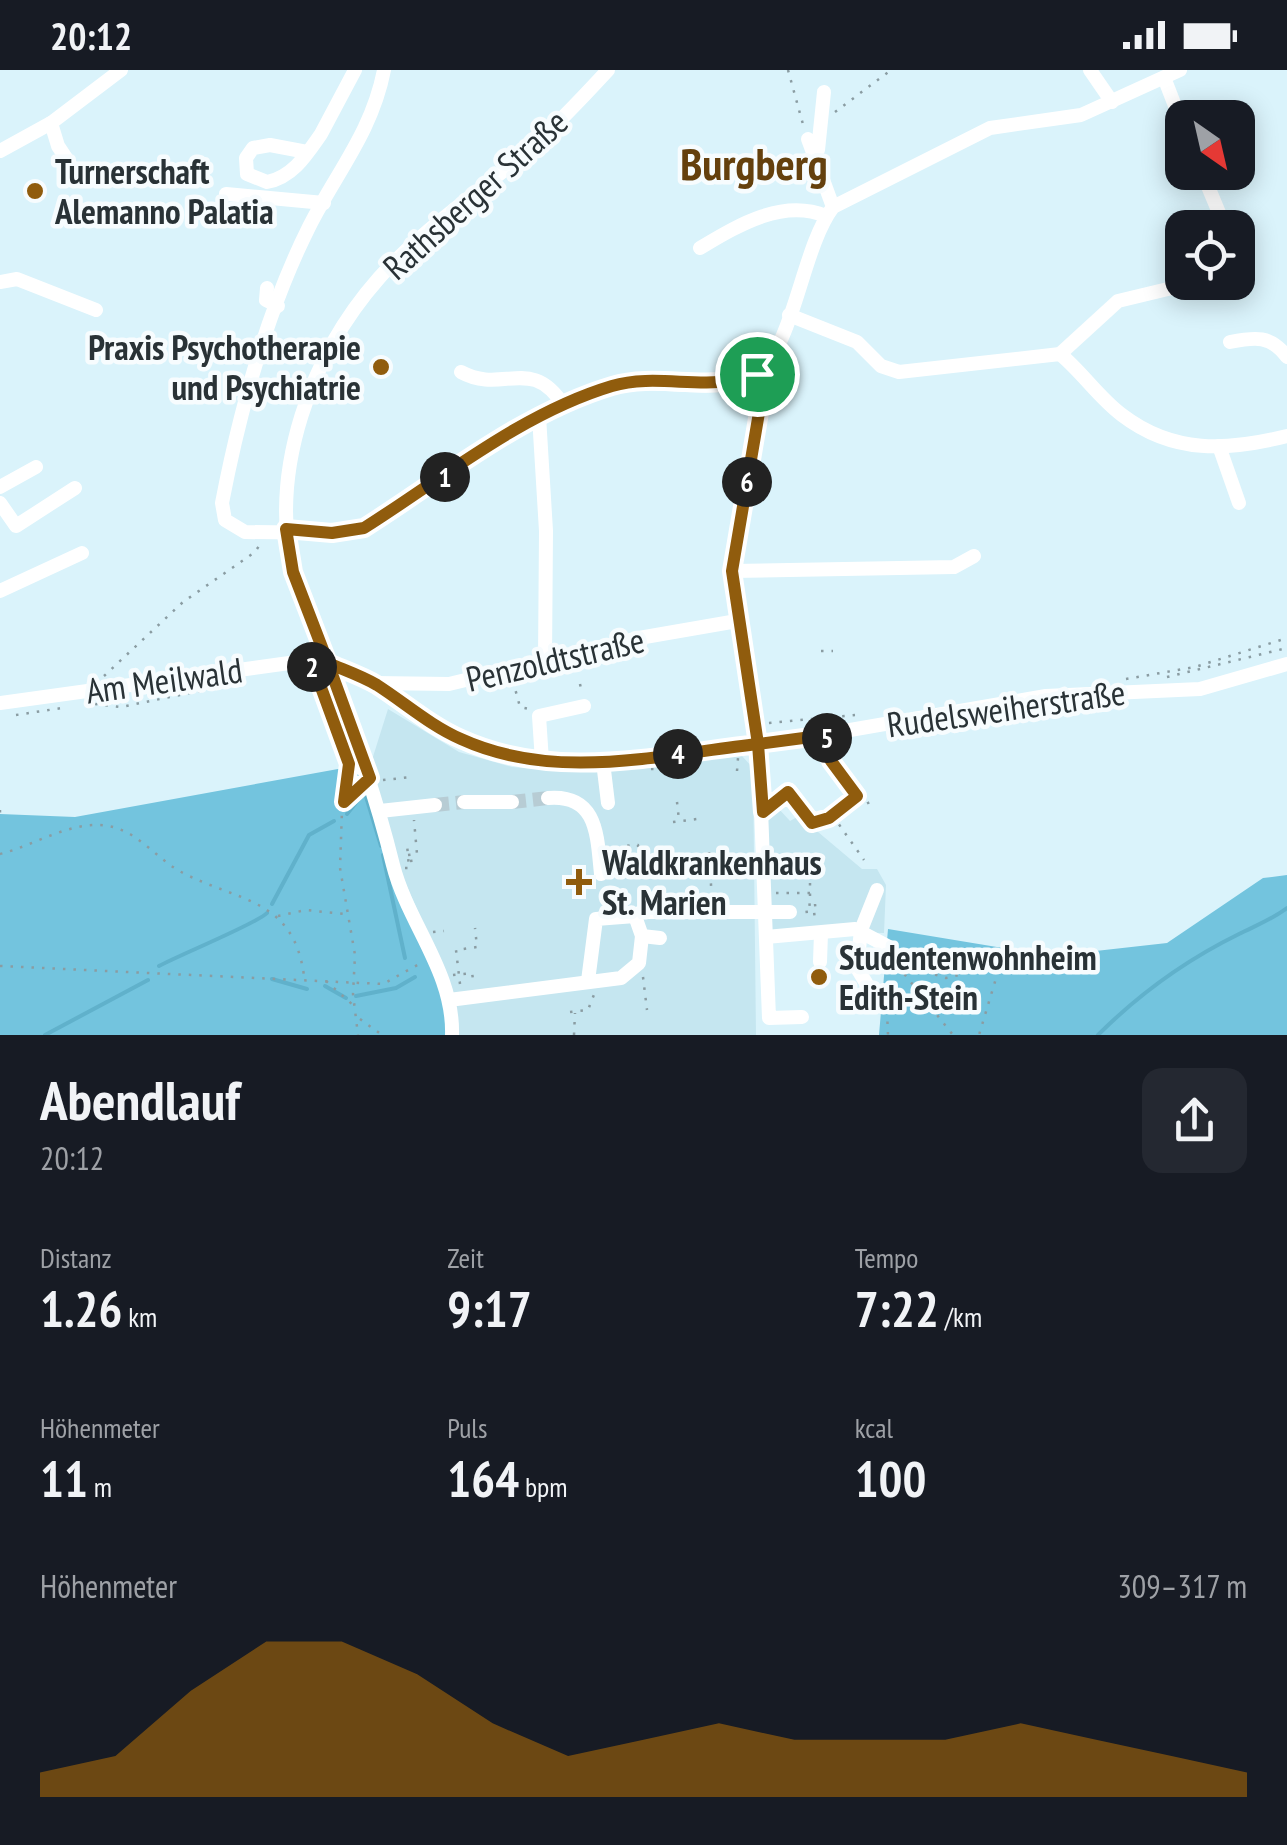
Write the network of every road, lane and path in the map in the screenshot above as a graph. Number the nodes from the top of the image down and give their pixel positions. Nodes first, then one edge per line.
1 (121, 70) edge
2 (355, 70) edge
3 (384, 70) edge
4 (608, 70) edge
5 (788, 70) edge
6 (892, 70) edge
7 (1090, 70) edge
8 (1180, 70) edge
9 (1165, 80) junction
10 (824, 92) dead end
11 (1173, 100) edge
12 (1112, 102) junction
13 (51, 123) junction
14 (818, 125) junction
15 (808, 138) joint
16 (0, 150) edge
17 (308, 152) dead end
18 (818, 156) junction
19 (70, 164) dead end
20 (226, 194) dead end
21 (324, 203) junction
22 (830, 212) junction
23 (700, 248) dead end
24 (0, 282) edge
25 (267, 288) dead end
26 (1165, 290) edge
27 (278, 308) junction
28 (96, 310) dead end
29 (789, 315) junction
30 (1230, 342) dead end
31 (1060, 354) junction
32 (1287, 357) edge
33 (461, 372) dead end
34 (757, 374) junction
35 (564, 406) junction
36 (539, 416) junction
37 (1287, 436) edge
38 (1220, 446) junction
39 (36, 467) dead end
40 (0, 487) edge
41 (76, 488) dead end
42 (1240, 502) dead end
43 (0, 503) edge
44 (286, 529) junction
45 (267, 532) junction
46 (82, 553) dead end
47 (974, 556) dead end
48 (732, 571) junction
49 (0, 591) edge
50 (736, 621) junction
51 (1287, 638) edge
52 (1287, 648) edge
53 (820, 651) dead end
54 (833, 651) dead end
55 (311, 660) junction
56 (545, 660) junction
57 (328, 663) junction
58 (1287, 664) edge
59 (241, 668) junction
60 (510, 670) junction
61 (373, 683) junction
62 (580, 684) dead end
63 (93, 696) junction
64 (583, 700) joint
65 (0, 702) edge
66 (68, 707) dead end
67 (528, 709) dead end
68 (14, 715) dead end
69 (826, 735) junction
70 (758, 744) junction
71 (542, 761) junction
72 (603, 762) junction
73 (412, 777) dead end
74 (374, 780) junction
75 (857, 796) junction
76 (548, 798) tunnel mouth
77 (874, 800) dead end
78 (344, 802) junction
79 (464, 802) tunnel mouth
80 (512, 802) tunnel mouth
81 (677, 802) dead end
82 (608, 803) dead end
83 (435, 805) tunnel mouth
84 (0, 810) edge
85 (380, 811) junction
86 (763, 812) junction
87 (832, 815) junction
88 (696, 819) dead end
89 (0, 820) edge
90 (414, 821) dead end
91 (679, 821) junction
92 (673, 822) dead end
93 (406, 844) dead end
94 (709, 852) dead end
95 (0, 854) edge
96 (408, 858) junction
97 (420, 860) dead end
98 (630, 860) dead end
99 (864, 860) dead end
100 (400, 869) dead end
101 (632, 871) junction
102 (601, 874) junction
103 (577, 877) dead end
104 (669, 878) dead end
105 (810, 883) dead end
106 (877, 890) dead end
107 (810, 892) junction
108 (765, 894) junction
109 (810, 905) dead end
110 (706, 912) junction
111 (765, 912) junction
112 (790, 912) dead end
113 (345, 914) junction
114 (277, 916) junction
115 (634, 916) junction
116 (475, 928) dead end
117 (861, 930) junction
118 (824, 933) junction
119 (642, 936) junction
120 (766, 936) junction
121 (660, 938) dead end
122 (889, 947) joint
123 (433, 955) junction
124 (820, 962) dead end
125 (895, 962) junction
126 (639, 963) junction
127 (1000, 965) junction
128 (0, 966) edge
129 (1054, 969) dead end
130 (458, 974) junction
131 (442, 976) junction
132 (304, 978) junction
133 (325, 980) junction
134 (590, 981) junction
135 (353, 982) junction
136 (462, 998) junction
137 (882, 1005) joint
138 (353, 1006) junction
139 (647, 1010) dead end
140 (802, 1017) dead end
141 (358, 1018) junction
142 (574, 1034) edge
143 (358, 1035) edge
144 (382, 1035) edge
145 (452, 1035) edge
146 (888, 1035) edge
147 (953, 1035) edge
148 (979, 1035) edge

1 - 13 street
2 - 17 street
3 - 21 street
4 - 44 street, Rathsberger Straße
5 - 15 path
6 - 14 path
7 - 12 street
8 - 9 street
9 - 11 street
9 - 12 street
10 - 14 street
12 - 22 street
13 - 16 street
13 - 19 street
14 - 18 street
15 - 18 street
18 - 22 street
20 - 21 street
21 - 27 street
22 - 23 street
22 - 29 street
24 - 28 street
25 - 27 street
26 - 31 street
27 - 45 street
29 - 31 street
29 - 34 street
30 - 32 street
31 - 38 street
33 - 35 street
34 - 35 street
34 - 48 street
35 - 36 street
36 - 44 street
36 - 56 street
37 - 38 street
38 - 42 street
39 - 40 street
41 - 43 street
44 - 45 street
44 - 57 street, Rathsberger Straße
45 - 63 path
46 - 49 street
47 - 48 street
48 - 50 street
50 - 56 street, Penzoldtstraße
50 - 70 street
51 - 52 path
53 - 54 path
55 - 57 street, Am Meilwald
55 - 59 street, Am Meilwald
55 - 78 path
56 - 60 street, Penzoldtstraße
57 - 61 street, Rudelsweiherstraße
57 - 74 street, Rathsberger Straße
58 - 69 street, Rudelsweiherstraße
59 - 63 street, Am Meilwald
59 - 63 path
60 - 61 street, Penzoldtstraße
60 - 67 path
61 - 71 street, Rudelsweiherstraße
62 - 64 path
63 - 65 street, Am Meilwald
64 - 71 street
66 - 68 path
69 - 70 street, Rudelsweiherstraße
69 - 75 path
70 - 72 street, Rudelsweiherstraße
70 - 86 street
71 - 72 street, Rudelsweiherstraße
72 - 82 street
73 - 74 path
74 - 78 path
74 - 85 street, Rathsberger Straße
75 - 77 path
75 - 87 path
76 - 102 street
78 - 113 path
79 - 80 street
81 - 91 path
83 - 85 street
84 - 89 path
85 - 123 street, Rathsberger Straße
86 - 87 path
86 - 108 street
87 - 99 path
88 - 91 path
90 - 96 path
91 - 92 path
93 - 96 path
94 - 110 path
95 - 114 path
96 - 97 path
96 - 100 path
98 - 101 path
101 - 102 path
101 - 104 path
102 - 103 path
105 - 107 path
106 - 117 street
107 - 108 path
107 - 109 path
108 - 111 street
110 - 111 street
110 - 115 street
111 - 112 street
111 - 120 street
113 - 114 path
113 - 135 path
114 - 132 path
115 - 119 street
115 - 134 street
116 - 130 path
117 - 118 street
117 - 122 street
117 - 137 street
118 - 120 street
118 - 124 street
119 - 121 street
119 - 126 street
120 - 140 street
122 - 125 path
123 - 131 street, Rathsberger Straße
123 - 135 path
125 - 127 path
125 - 147 path
126 - 134 street
126 - 139 path
127 - 129 path
127 - 148 path
128 - 132 path
130 - 131 path
130 - 136 path
130 - 136 path
131 - 136 street, Rathsberger Straße
132 - 133 path
133 - 135 path
133 - 138 path
134 - 136 street
134 - 142 path
135 - 138 path
136 - 145 street, Rathsberger Straße
137 - 146 path
138 - 141 path
141 - 143 path
141 - 144 path

